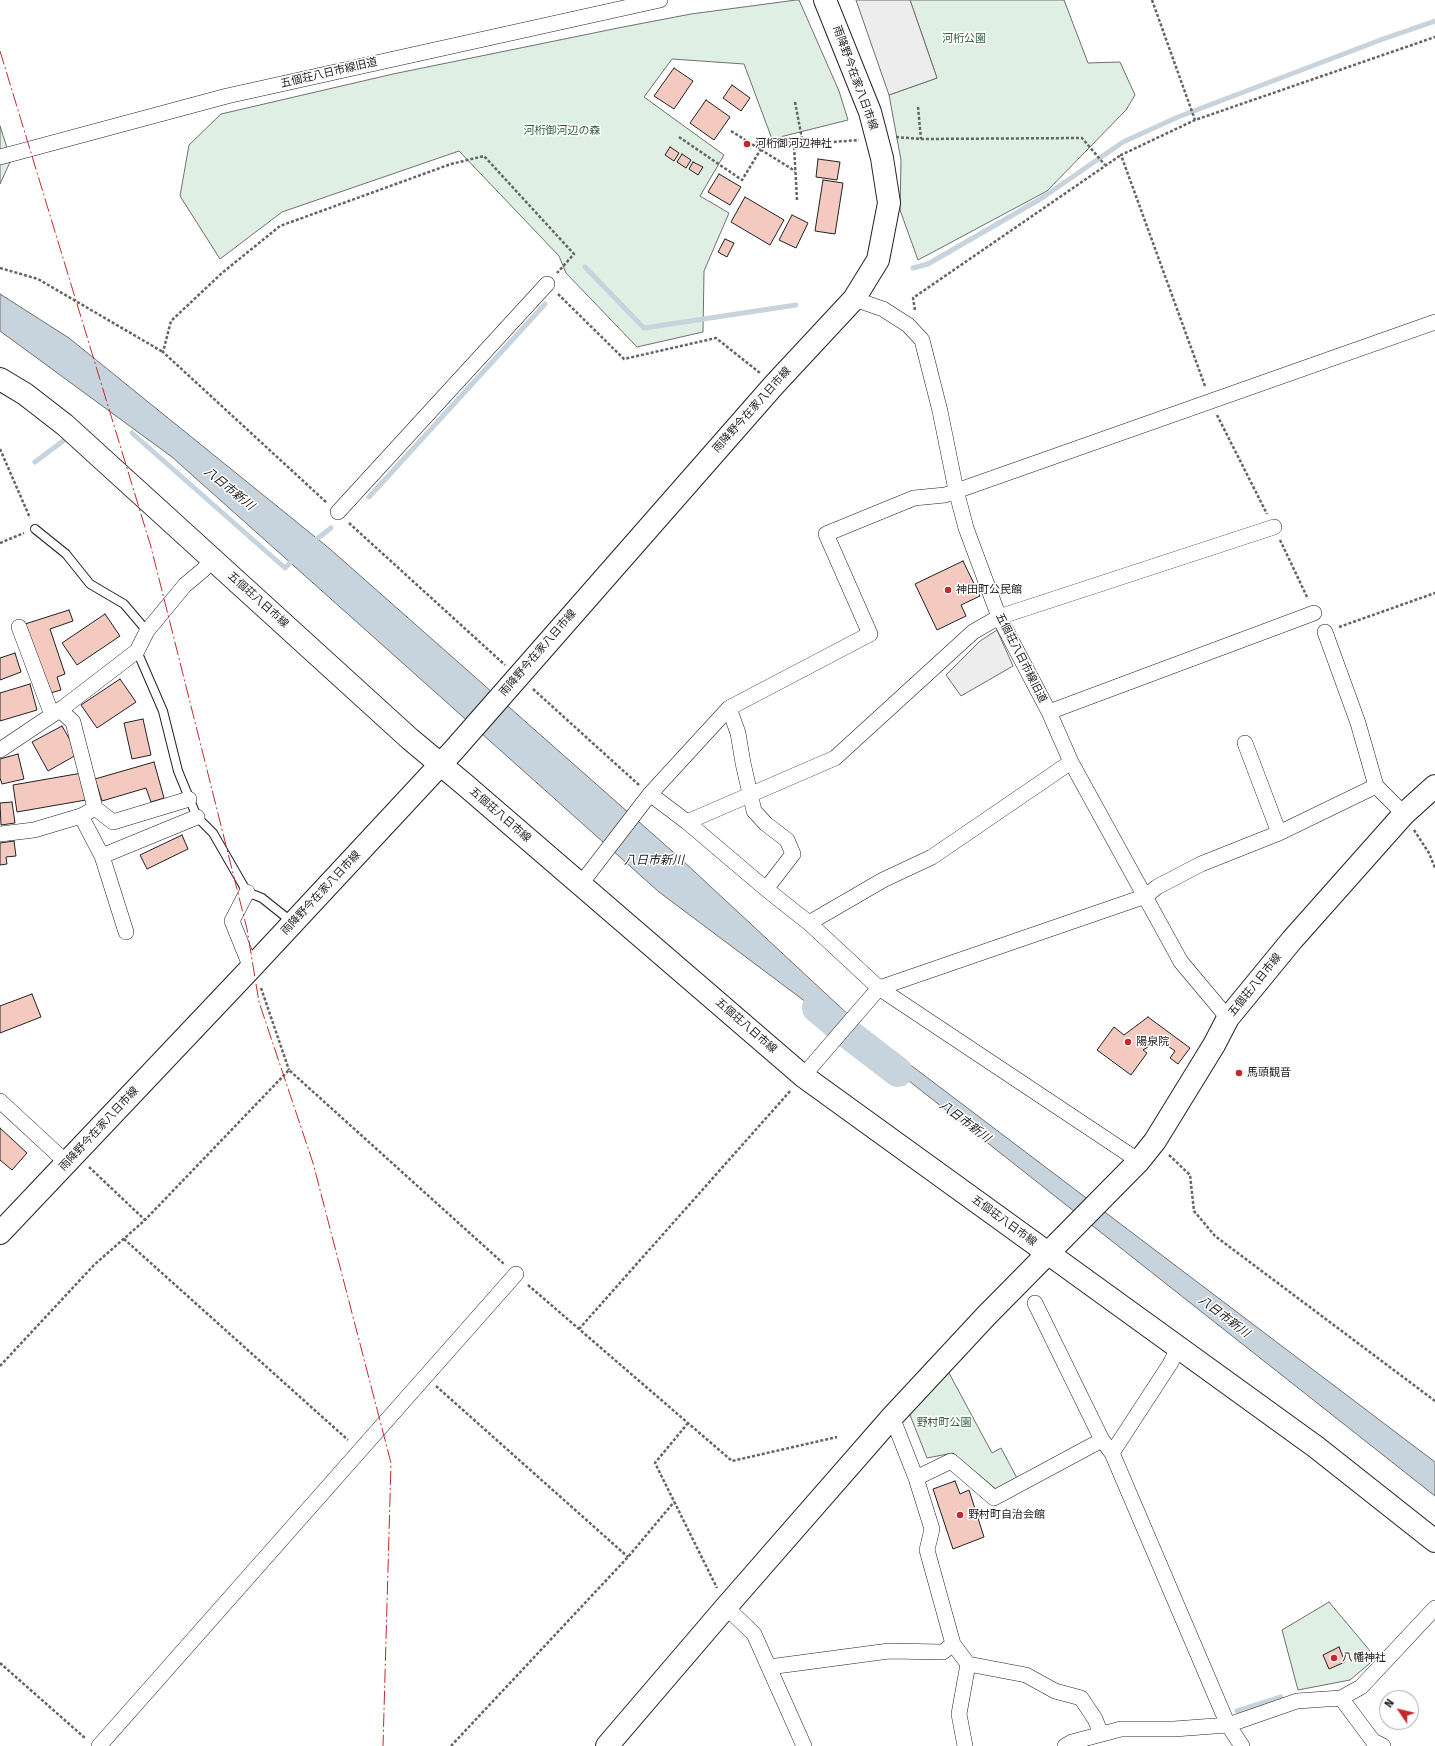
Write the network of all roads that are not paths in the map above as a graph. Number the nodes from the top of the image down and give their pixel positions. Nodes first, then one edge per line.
1 (660, 0) edge
2 (825, 0) edge
3 (0, 156) edge
4 (547, 284) road end
5 (854, 299) junction
6 (1435, 322) edge
7 (0, 379) edge
8 (956, 490) junction
9 (338, 512) road end
10 (1274, 527) road end
11 (35, 529) road end
12 (213, 559) junction
13 (1314, 613) road end
14 (999, 616) junction
15 (19, 627) dead end
16 (147, 632) junction
17 (1325, 632) road end
18 (138, 651) junction
19 (728, 708) junction
20 (1049, 712) junction
21 (56, 713) junction
22 (1245, 744) dead end
23 (0, 750) edge
24 (447, 757) junction
25 (1071, 762) junction
26 (1376, 786) junction
27 (1435, 786) edge
28 (650, 794) junction
29 (750, 796) junction
30 (189, 799) junction
31 (95, 808) junction
32 (1404, 814) junction
33 (81, 816) junction
34 (197, 817) junction
35 (687, 822) junction
36 (1280, 833) junction
37 (0, 834) edge
38 (102, 856) junction
39 (580, 885) junction
40 (766, 889) junction
41 (247, 892) junction
42 (1146, 896) junction
43 (293, 923) junction
44 (809, 923) junction
45 (126, 932) dead end
46 (251, 968) junction
47 (879, 988) junction
48 (1228, 1018) junction
49 (803, 1076) junction
50 (0, 1100) edge
51 (1139, 1161) junction
52 (67, 1163) junction
53 (0, 1233) edge
54 (1049, 1254) junction
55 (516, 1274) road end
56 (1035, 1303) dead end
57 (1178, 1347) junction
58 (892, 1416) junction
59 (1102, 1440) junction
60 (1112, 1453) junction
61 (916, 1478) junction
62 (1435, 1541) edge
63 (726, 1607) junction
64 (1435, 1608) edge
65 (952, 1644) junction
66 (968, 1664) junction
67 (769, 1667) junction
68 (1341, 1698) junction
69 (1228, 1725) junction
70 (1099, 1729) junction
71 (94, 1743) edge
72 (607, 1746) edge
73 (804, 1746) edge
74 (965, 1746) edge
75 (1065, 1746) edge
76 (1242, 1746) edge
77 (1383, 1746) edge

1 - 3 street, 五個荘八日市線旧道
2 - 5 main road, 雨降野今在家八日市線
4 - 9 street
5 - 8 street, 五個荘八日市線旧道
5 - 24 main road, 雨降野今在家八日市線
6 - 8 street
7 - 12 main road, 五個荘八日市線
8 - 14 street, 五個荘八日市線旧道
8 - 19 street
10 - 14 street
11 - 16 lane
12 - 16 street
12 - 24 main road, 五個荘八日市線
13 - 20 street
14 - 20 street, 五個荘八日市線旧道
14 - 29 street
15 - 21 street
16 - 18 street
17 - 26 street
18 - 21 street
18 - 30 lane
19 - 28 street
19 - 29 street
20 - 25 street, 五個荘八日市線旧道
21 - 23 street
21 - 31 street
22 - 36 street
24 - 39 main road, 五個荘八日市線
24 - 43 main road, 雨降野今在家八日市線
25 - 42 street, 五個荘八日市線旧道
25 - 44 street
26 - 32 street
26 - 36 street
27 - 32 main road, 五個荘八日市線
28 - 35 street
28 - 39 street
29 - 35 street
29 - 40 street
30 - 31 street
30 - 34 lane
31 - 33 street
32 - 48 main road, 五個荘八日市線
33 - 37 street
33 - 38 street
34 - 38 street
34 - 41 lane
35 - 40 street
36 - 42 street
38 - 45 street
39 - 49 main road, 五個荘八日市線
40 - 44 street
41 - 43 lane
41 - 46 street
42 - 47 street
42 - 48 street, 五個荘八日市線旧道
43 - 46 main road, 雨降野今在家八日市線
44 - 47 street
46 - 52 main road, 雨降野今在家八日市線
47 - 49 street
47 - 51 street
48 - 51 main road, 五個荘八日市線
49 - 54 main road, 五個荘八日市線
50 - 52 street
51 - 54 main road, 五個荘八日市線
52 - 53 main road, 雨降野今在家八日市線
54 - 57 main road
54 - 58 main road
55 - 71 street
56 - 59 street
57 - 60 street
57 - 62 main road
58 - 61 street
58 - 63 main road
59 - 60 street
59 - 61 street
60 - 69 street
61 - 65 street
63 - 67 street
63 - 72 main road
64 - 68 street
65 - 66 street
65 - 67 street
66 - 70 street
66 - 74 street
67 - 73 street
68 - 69 street
68 - 77 street
69 - 70 street
69 - 76 street
70 - 75 street

